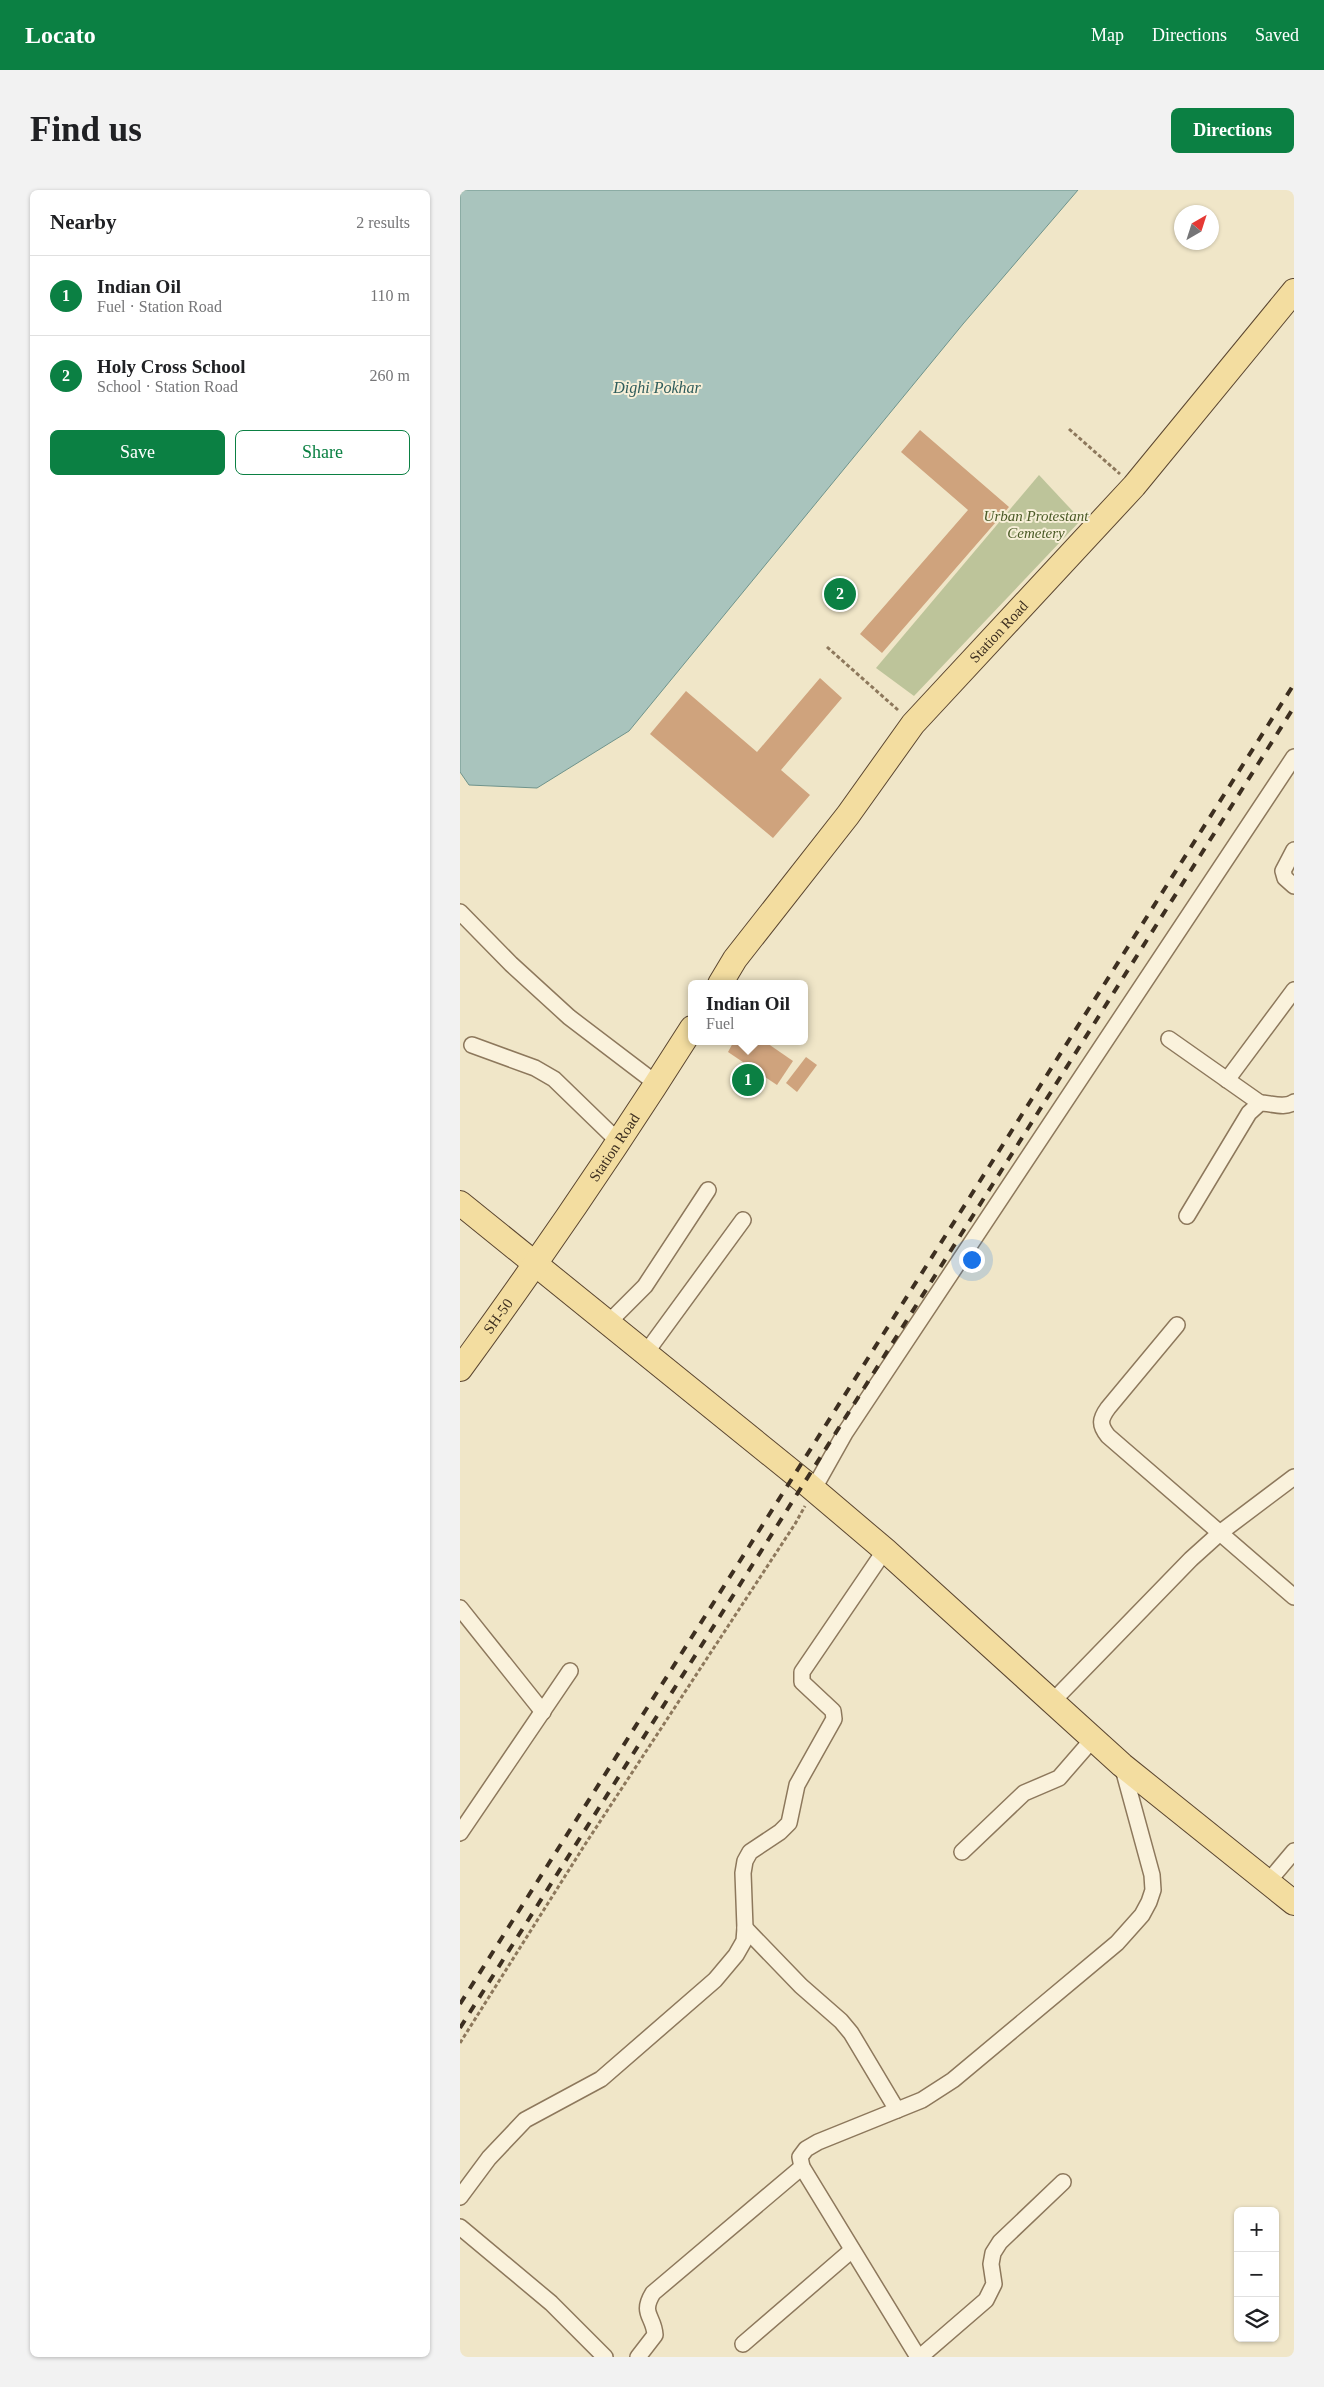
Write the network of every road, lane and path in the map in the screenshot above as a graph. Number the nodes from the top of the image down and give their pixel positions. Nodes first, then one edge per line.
1 (1294, 291) edge
2 (1069, 429) dead end
3 (1134, 486) junction
4 (827, 647) dead end
5 (913, 724) junction
6 (1294, 756) edge
7 (1294, 850) edge
8 (1294, 886) edge
9 (462, 917) edge
10 (723, 980) edge
11 (1294, 990) edge
12 (688, 1034) edge
13 (1169, 1039) dead end
14 (472, 1045) dead end
15 (1227, 1080) junction
16 (657, 1084) junction
17 (1294, 1102) edge
18 (1260, 1103) junction
19 (619, 1142) junction
20 (708, 1190) dead end
21 (460, 1203) edge
22 (1187, 1216) dead end
23 (743, 1220) dead end
24 (536, 1264) junction
25 (608, 1323) junction
26 (1177, 1325) dead end
27 (645, 1354) junction
28 (460, 1369) edge
29 (1294, 1477) edge
30 (813, 1490) junction
31 (1221, 1532) junction
32 (885, 1550) junction
33 (1294, 1597) edge
34 (460, 1608) edge
35 (570, 1671) dead end
36 (1051, 1703) junction
37 (543, 1712) junction
38 (1092, 1740) junction
39 (1122, 1765) junction
40 (460, 1833) edge
41 (1294, 1851) edge
42 (962, 1852) dead end
43 (1268, 1882) junction
44 (1294, 1903) edge
45 (745, 1928) junction
46 (460, 2042) edge
47 (897, 2110) junction
48 (802, 2167) junction
49 (1063, 2182) dead end
50 (460, 2197) edge
51 (460, 2227) edge
52 (852, 2250) junction
53 (743, 2344) dead end
54 (605, 2357) edge
55 (638, 2357) edge
56 (919, 2357) edge

1 - 3 main road, Station Road
2 - 3 path
3 - 5 main road, Station Road
4 - 5 path
5 - 10 main road, Station Road
6 - 30 street
7 - 8 street
9 - 16 street
11 - 15 street
12 - 16 main road, Station Road
13 - 15 street
14 - 19 street
15 - 18 street
16 - 19 main road, Station Road
17 - 18 street
18 - 22 street
19 - 24 main road, Station Road
20 - 25 street
21 - 24 main road
23 - 27 street
24 - 25 main road
24 - 28 main road, SH-50
25 - 27 main road
26 - 31 street
27 - 30 main road
29 - 31 street
30 - 32 main road
30 - 46 path
31 - 33 street
31 - 36 street
32 - 36 main road
32 - 45 street
34 - 37 street
35 - 37 street
36 - 38 main road
37 - 40 street
38 - 39 main road
38 - 42 street
39 - 43 main road
39 - 47 street
41 - 43 street
43 - 44 main road
45 - 47 street
45 - 50 street
47 - 48 street
48 - 52 street
48 - 55 street
49 - 56 street
51 - 54 street
52 - 53 street
52 - 56 street

